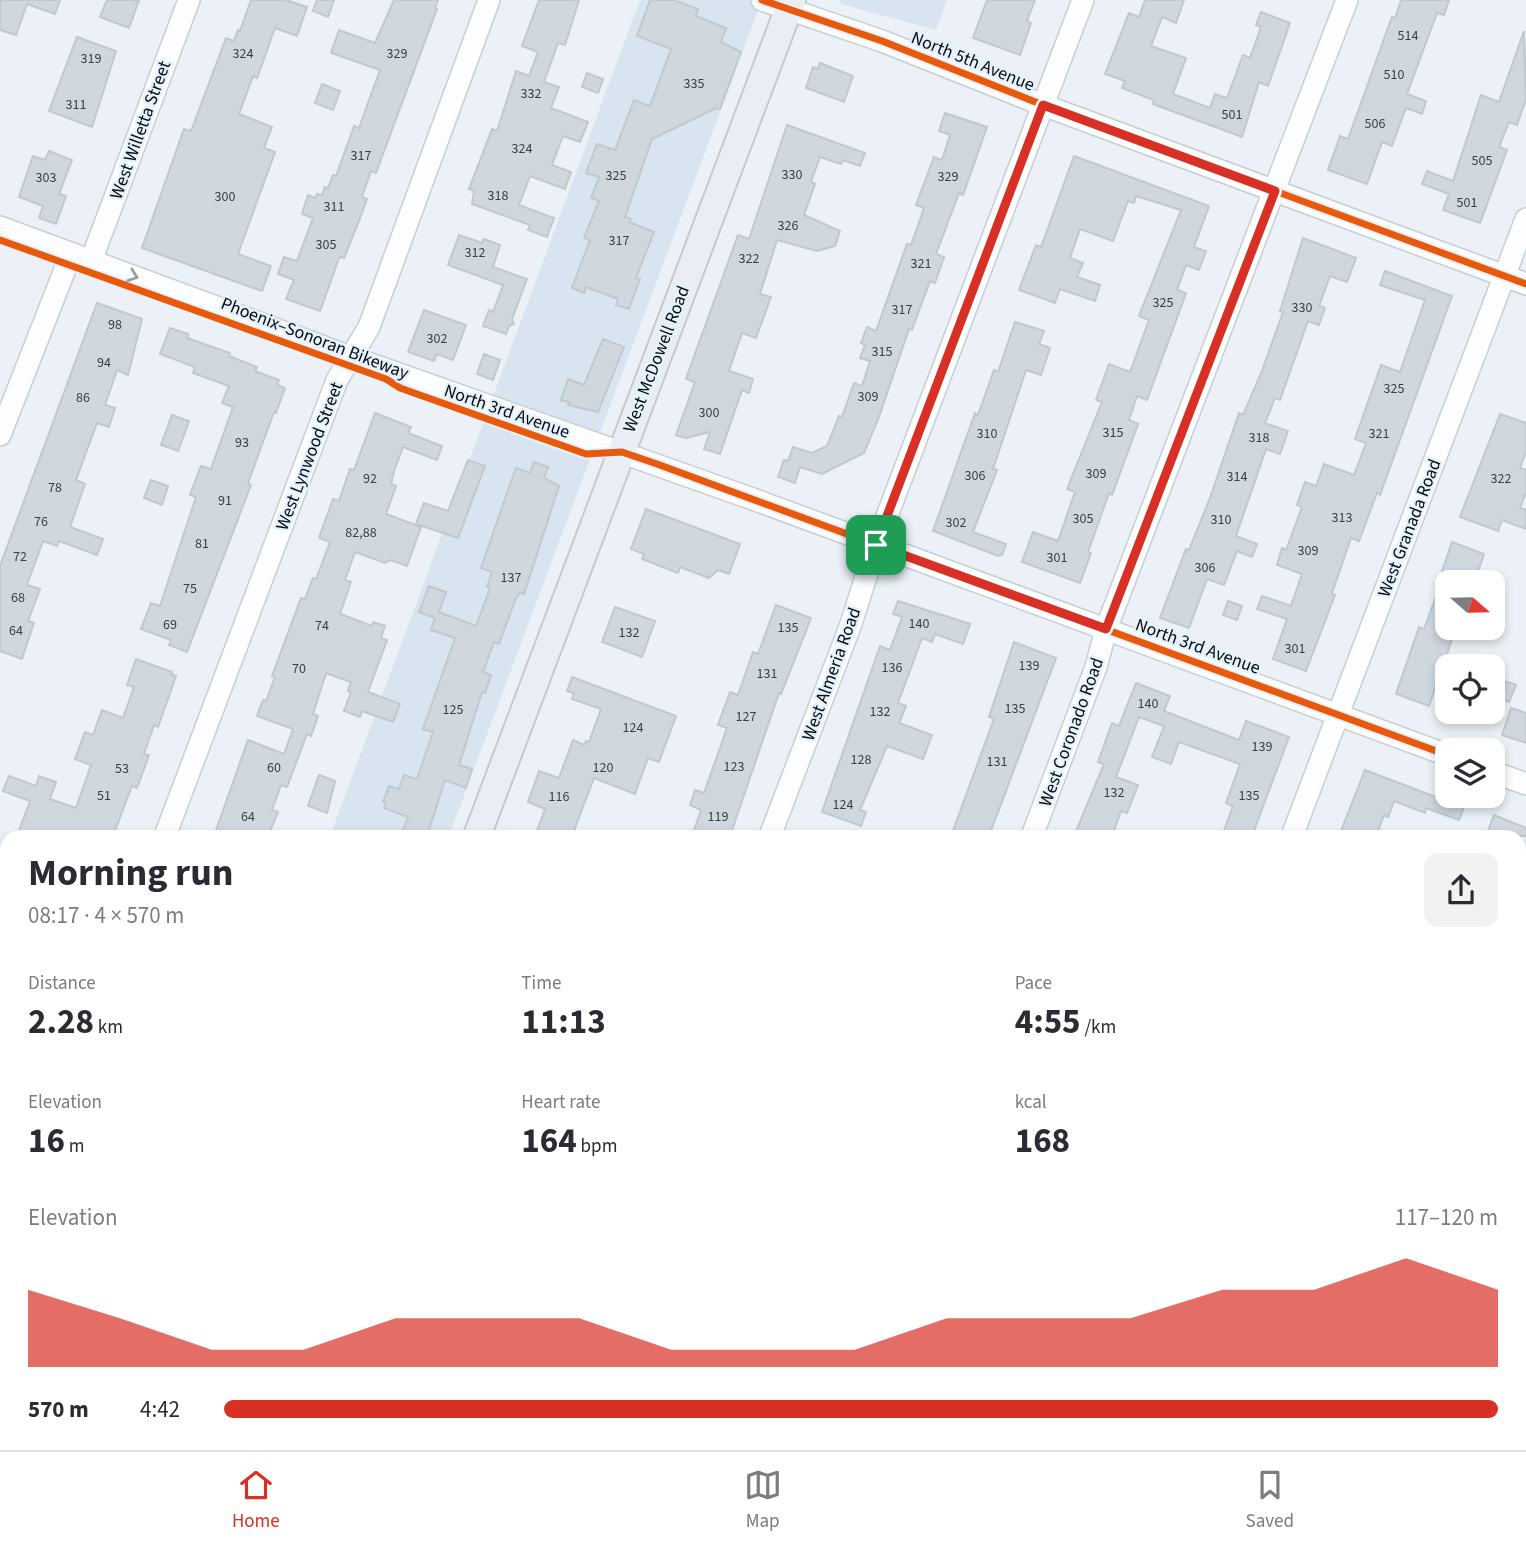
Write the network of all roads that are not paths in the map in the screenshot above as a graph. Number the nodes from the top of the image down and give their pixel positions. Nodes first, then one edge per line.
1 (189, 0) edge
2 (489, 0) edge
3 (762, 0) edge
4 (1083, 0) edge
5 (1347, 0) edge
6 (790, 5) edge
7 (1043, 105) junction
8 (1275, 191) junction
9 (1526, 219) edge
10 (0, 227) edge
11 (71, 254) junction
12 (92, 261) junction
13 (1505, 276) junction
14 (1526, 284) edge
15 (351, 357) junction
16 (0, 435) edge
17 (622, 452) junction
18 (876, 545) junction
19 (1106, 629) junction
20 (1337, 715) junction
21 (1435, 751) edge
22 (1505, 776) edge
23 (1526, 784) edge
24 (167, 830) edge
25 (479, 830) edge
26 (772, 830) edge
27 (1034, 830) edge
28 (1294, 830) edge

1 - 12 street, West Willetta Street
2 - 15 street, West Lynwood Street
3 - 6 street, North 5th Avenue
4 - 7 street, West Almeria Road
5 - 8 street, West Coronado Road
6 - 7 street, North 5th Avenue
6 - 17 main road, West McDowell Road
7 - 8 street, North 5th Avenue
7 - 18 street, West Almeria Road
8 - 13 street, North 5th Avenue
8 - 19 street, West Coronado Road
9 - 13 street, West Granada Road
10 - 11 street, North 3rd Avenue
11 - 12 street, North 3rd Avenue
11 - 16 street
12 -> 15 street, North 3rd Avenue
13 - 14 street, North 5th Avenue
13 - 20 street, West Granada Road
15 - 17 street, North 3rd Avenue
15 - 24 street, West Lynwood Street
17 - 18 street, North 3rd Avenue
17 - 25 main road, West McDowell Road
18 - 19 street, North 3rd Avenue
18 - 26 street, West Almeria Road
19 - 20 street, North 3rd Avenue
19 - 27 street, West Coronado Road
20 - 21 street, North 3rd Avenue
20 - 28 street, West Granada Road
22 - 23 street

